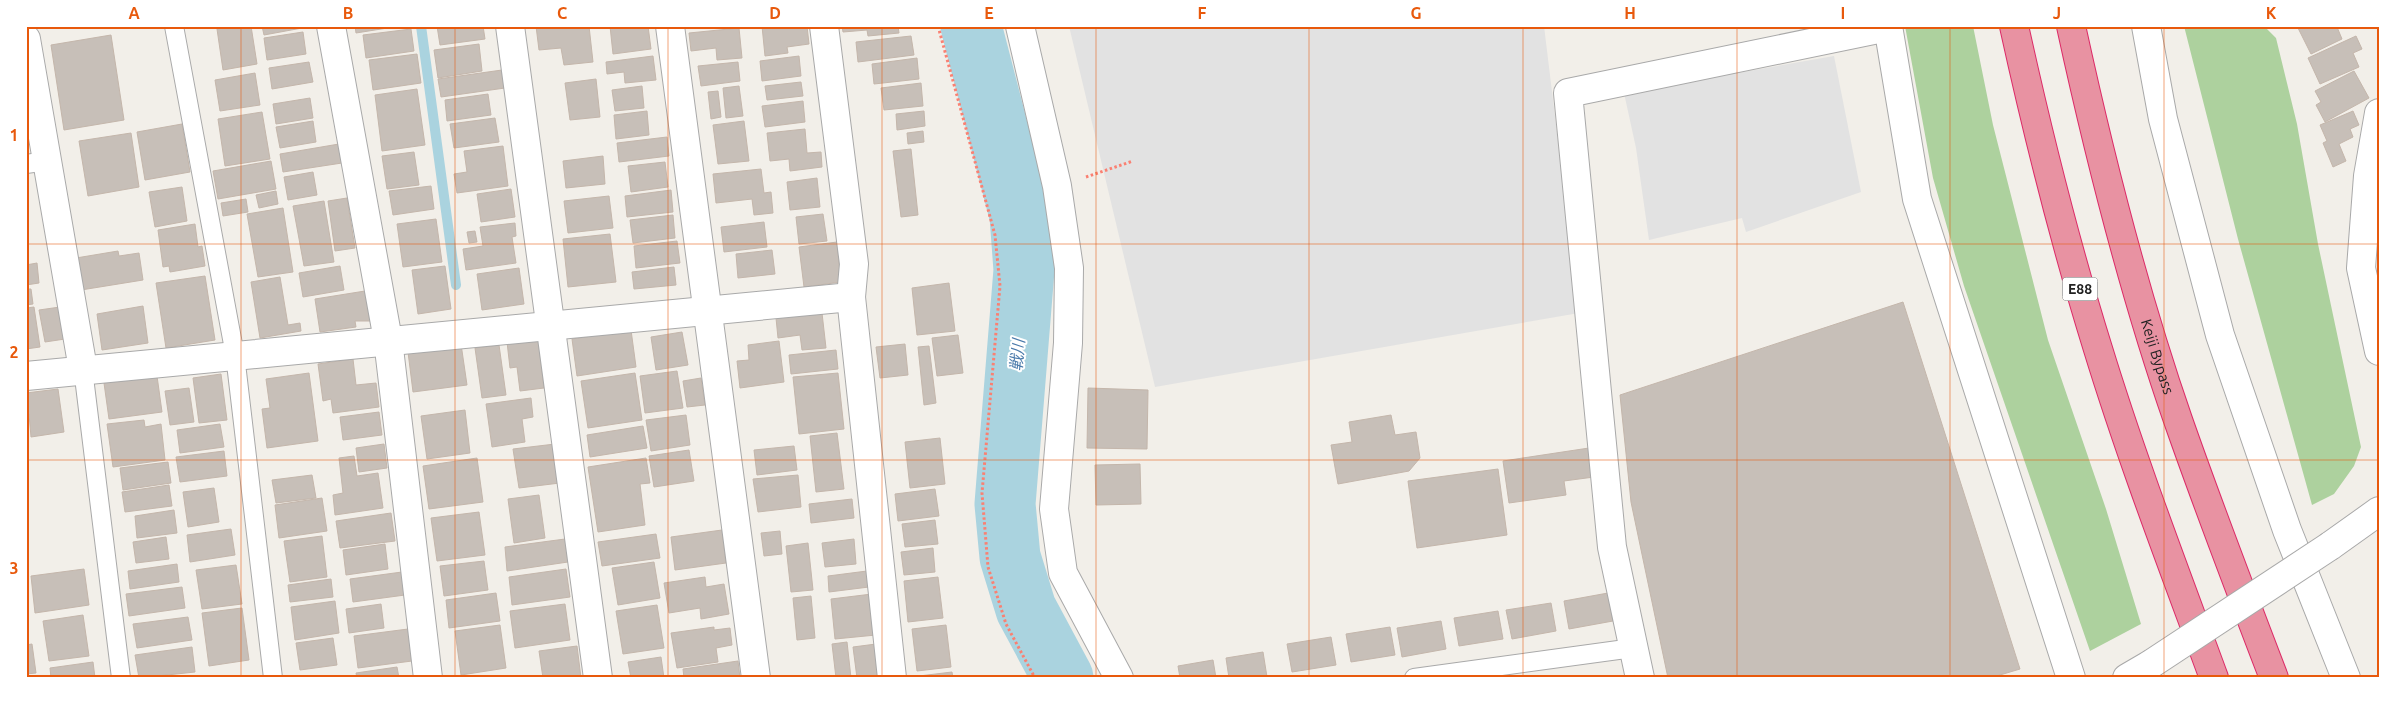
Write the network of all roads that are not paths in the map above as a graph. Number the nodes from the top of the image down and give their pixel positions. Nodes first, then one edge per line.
1 (174, 26) edge
2 (332, 26) edge
3 (510, 26) edge
4 (670, 26) edge
5 (824, 26) edge
6 (1020, 26) edge
7 (1888, 26) edge
8 (2014, 26) edge
9 (2071, 26) edge
10 (2146, 26) edge
11 (26, 39) edge
12 (2379, 113) edge
13 (37, 163) edge
14 (851, 297) junction
15 (707, 310) junction
16 (550, 325) junction
17 (388, 340) junction
18 (2379, 351) edge
19 (235, 355) junction
20 (83, 369) junction
21 (26, 376) edge
22 (2379, 511) edge
23 (1633, 648) junction
24 (121, 678) edge
25 (273, 678) edge
26 (428, 678) edge
27 (598, 678) edge
28 (756, 678) edge
29 (892, 678) edge
30 (1119, 678) edge
31 (1414, 678) edge
32 (1640, 678) edge
33 (2072, 678) edge
34 (2127, 678) edge
35 (2214, 678) edge
36 (2274, 678) edge
37 (2346, 678) edge

1 - 19 lane
2 - 17 street
3 - 16 street
4 - 15 street
5 - 14 street
6 - 30 street
7 - 23 street
7 - 33 street
8 - 35 highway, E88
9 - 36 highway, Keiji Bypass
10 - 37 street
11 - 13 street
12 - 18 street
13 - 20 street
14 - 15 street
14 - 29 street
15 - 16 street
15 - 28 street
16 - 17 street
16 - 27 street
17 - 19 street
17 - 26 street
19 - 20 street
19 - 25 lane
20 - 21 street
20 - 24 lane
22 - 34 street, bridge
23 - 31 lane
23 - 32 street

